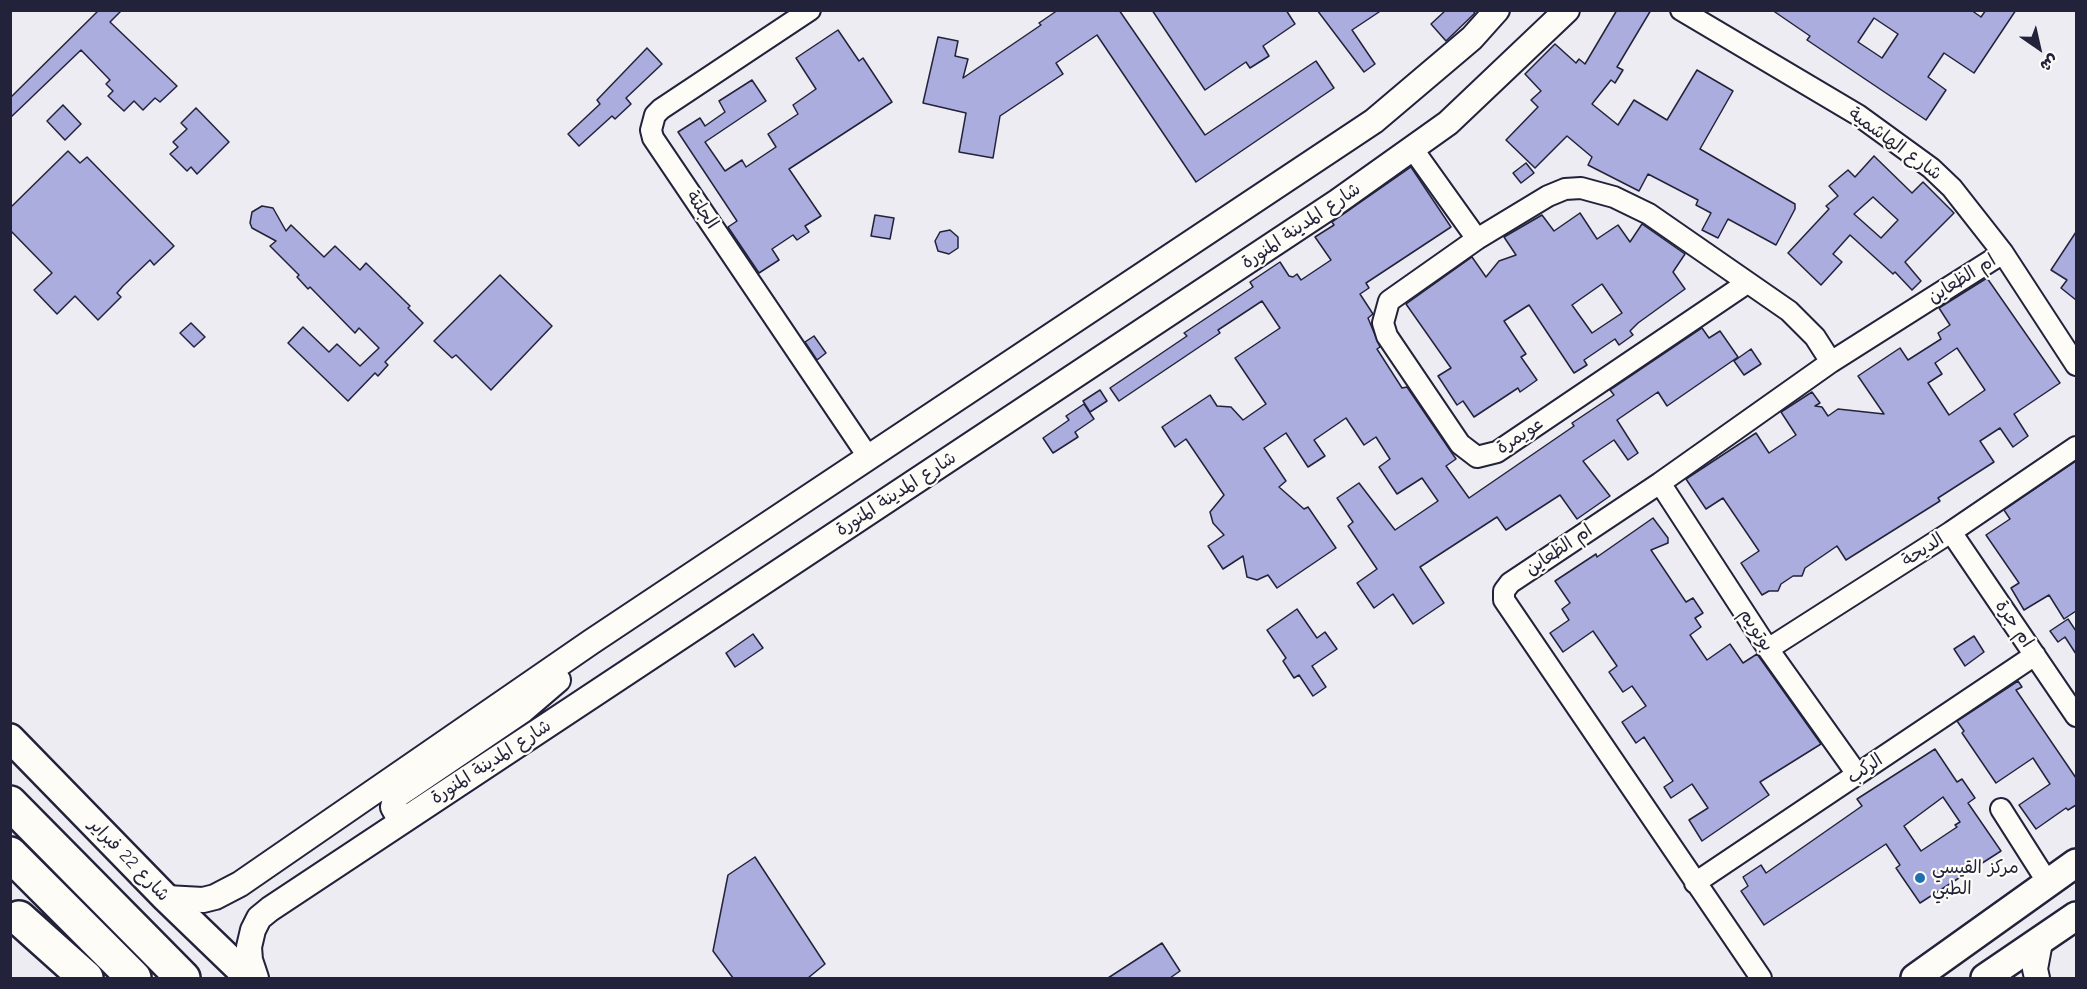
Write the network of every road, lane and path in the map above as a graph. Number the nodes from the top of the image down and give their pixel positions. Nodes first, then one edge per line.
1 (810, 10) edge
2 (1497, 10) edge
3 (1567, 10) edge
4 (1681, 10) edge
5 (1412, 148) junction
6 (1476, 239) junction
7 (2003, 253) junction
8 (1747, 283) junction
9 (1831, 362) junction
10 (2076, 365) edge
11 (2076, 447) edge
12 (869, 458) junction
13 (1660, 483) junction
14 (1951, 532) junction
15 (591, 642) junction
16 (1768, 649) junction
17 (2035, 655) junction
18 (2076, 716) edge
19 (10, 738) edge
20 (1857, 774) junction
21 (10, 803) edge
22 (2001, 809) dead end
23 (401, 821) junction
24 (10, 854) edge
25 (2076, 863) edge
26 (1695, 883) junction
27 (2048, 883) junction
28 (166, 898) junction
29 (15, 914) edge
30 (2076, 916) edge
31 (2040, 942) junction
32 (65, 978) edge
33 (86, 978) edge
34 (134, 978) edge
35 (183, 978) edge
36 (249, 978) edge
37 (256, 978) edge
38 (1761, 978) edge
39 (1915, 978) edge
40 (1985, 978) edge
41 (2037, 978) edge

1 - 12 street, الجلتة
2 - 12 street
3 - 5 street, شارع المدينة المنورة
4 - 7 street, شارع الهاشمية
5 - 6 street
5 - 23 street, شارع المدينة المنورة
6 - 8 street, عويمرة
6 - 8 street, عويمرة
7 - 9 street, ام الظعاين
7 - 10 street, شارع الهاشمية
8 - 9 street, عويمرة
9 - 13 street, ام الظعاين
11 - 14 street, الديحة
12 - 15 street
13 - 16 street, بوتويم
13 - 26 street, ام الظعاين
14 - 16 street, الديحة
14 - 17 street, ام جرة
15 - 23 street
15 - 28 street
16 - 20 street, بوتويم
17 - 18 street, ام جرة
17 - 20 street, الركب
19 - 28 main road, شارع 22 فبراير
20 - 26 street, الركب
21 - 35 highway
22 - 27 street
23 - 37 street, شارع المدينة المنورة
24 - 34 highway
25 - 27 main road
26 - 38 street, ام الظعاين
27 - 39 main road
28 - 36 main road, شارع 22 فبراير
29 - 32 main road
29 - 33 highway
30 - 31 main road
31 - 40 main road
31 - 41 street

